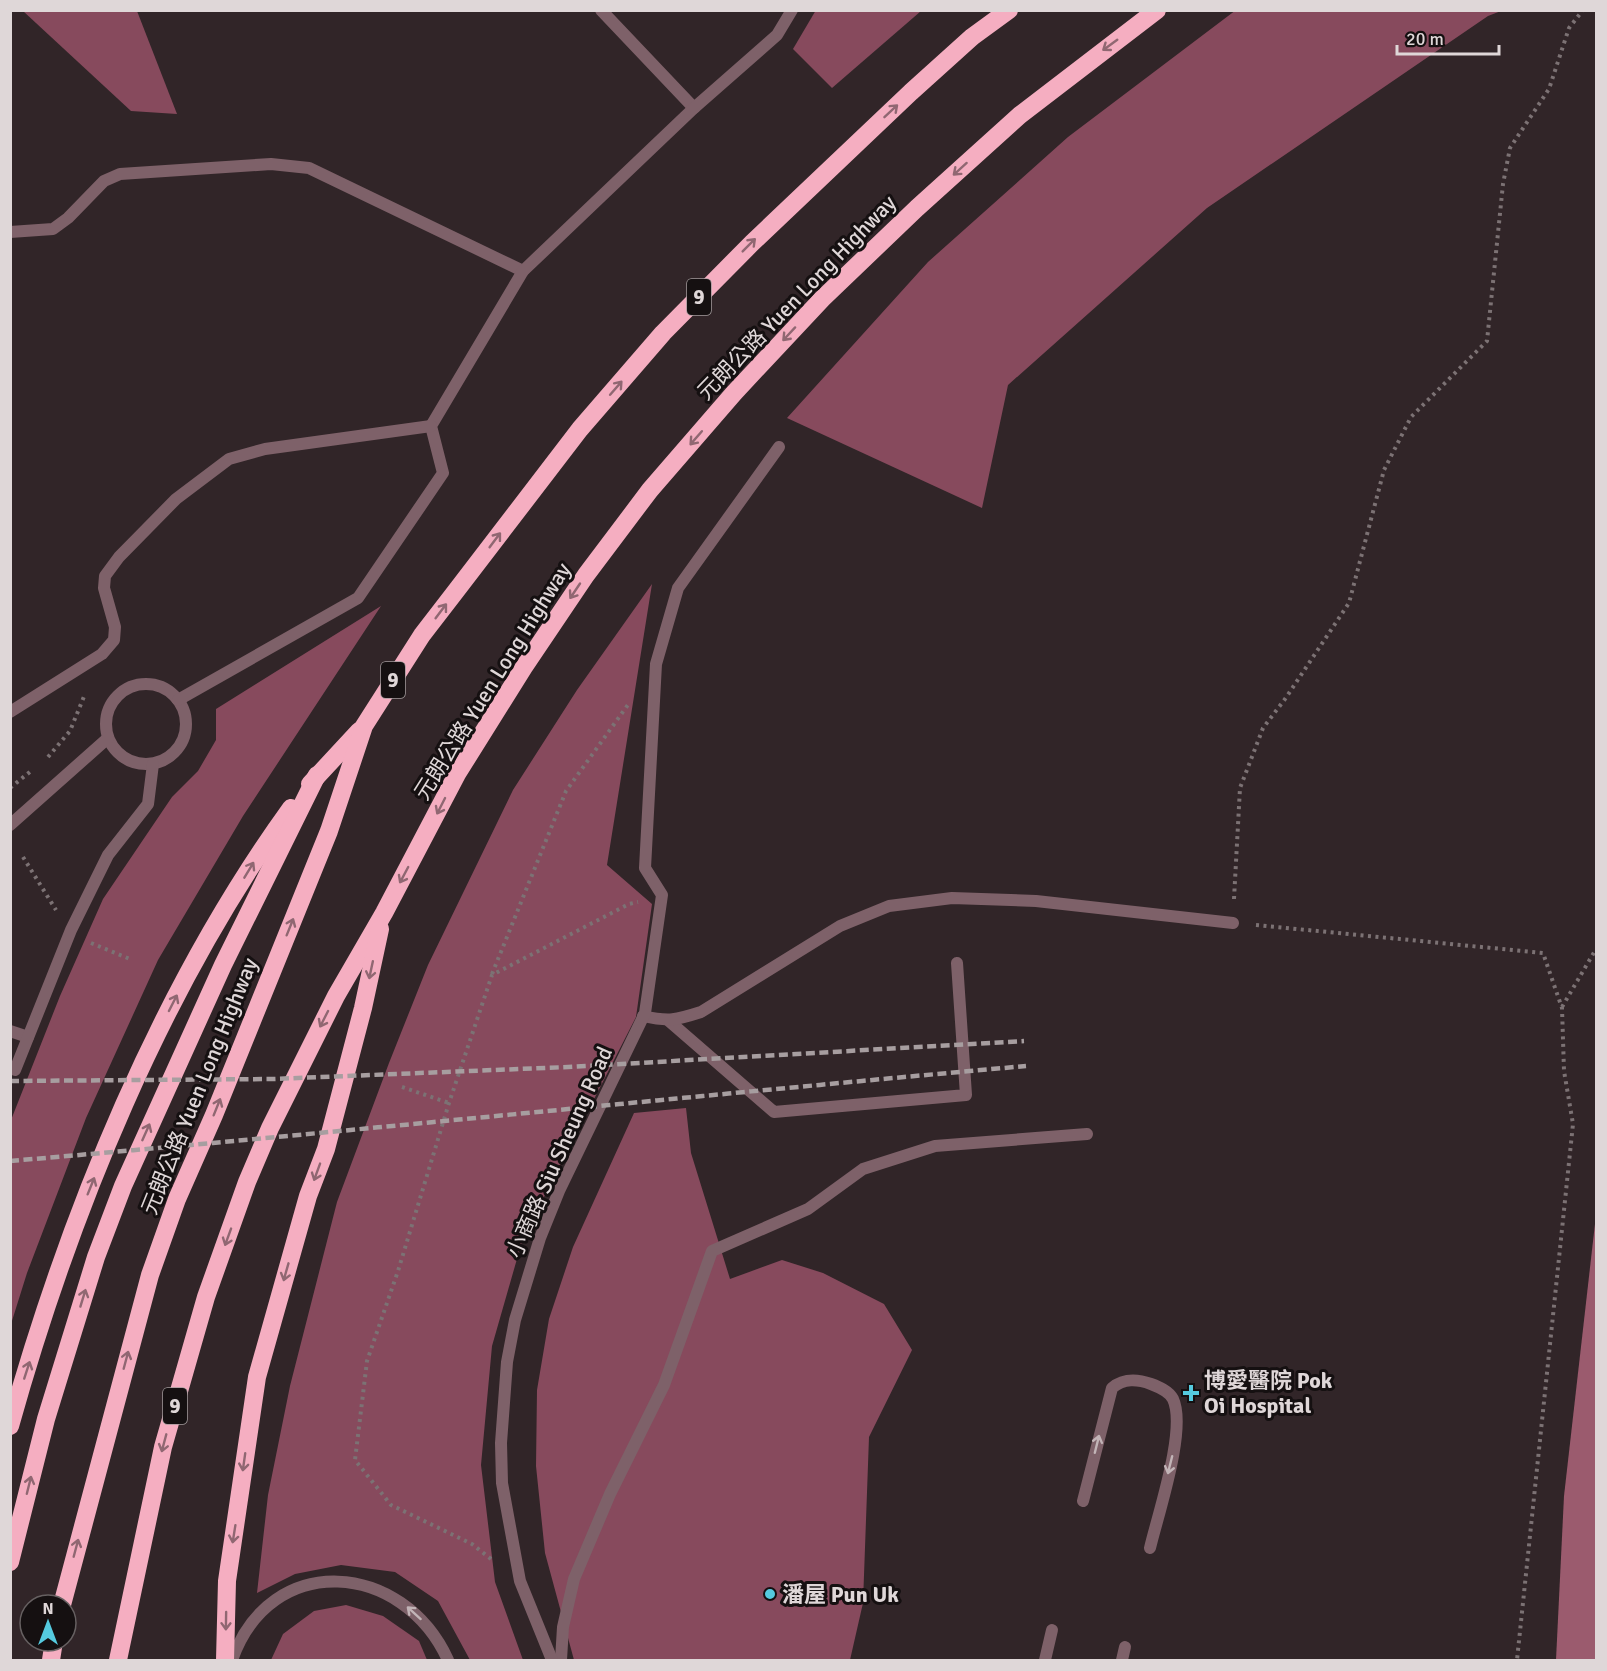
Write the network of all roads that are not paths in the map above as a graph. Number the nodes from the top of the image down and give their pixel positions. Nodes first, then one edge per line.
1 (601, 10) edge
2 (792, 10) edge
3 (1009, 10) edge
4 (1157, 10) edge
5 (694, 108) junction
6 (10, 232) edge
7 (523, 271) junction
8 (431, 426) junction
9 (779, 447) dead end
10 (178, 700) junction
11 (10, 712) edge
12 (364, 726) junction
13 (108, 738) junction
14 (153, 764) junction
15 (317, 775) junction
16 (10, 825) edge
17 (384, 913) junction
18 (1233, 922) road end
19 (957, 963) dead end
20 (644, 1014) junction
21 (669, 1021) junction
22 (10, 1031) edge
23 (28, 1037) junction
24 (15, 1070) dead end
25 (1087, 1134) dead end
26 (10, 1426) edge
27 (1083, 1501) dead end
28 (1150, 1548) dead end
29 (10, 1562) edge
30 (65, 1593) edge
31 (1052, 1630) dead end
32 (1125, 1647) dead end
33 (118, 1660) edge
34 (225, 1660) edge
35 (232, 1660) edge
36 (447, 1660) edge
37 (552, 1660) edge
38 (561, 1660) edge
39 (1045, 1660) edge
40 (1122, 1660) edge

1 - 5 street
2 - 5 street
12 -> 3 highway, 元朗公路 Yuen Long Highway / 9
4 -> 17 highway, 元朗公路 Yuen Long Highway / 9
5 - 7 street
6 - 7 street
7 - 8 street
8 - 10 street
8 - 11 street
9 - 20 street, 小商路 Siu Sheung Road
10 - 13 street
10 - 14 street
12 - 15 highway
30 -> 12 highway, 元朗公路 Yuen Long Highway / 9
13 - 14 street
13 - 16 street
14 - 23 street
26 -> 15 highway
29 -> 15 highway
17 -> 33 highway, 元朗公路 Yuen Long Highway / 9
17 -> 34 highway
18 - 21 street
19 - 21 street
20 - 21 street
20 - 37 street, 小商路 Siu Sheung Road
22 - 23 street
23 - 24 street
25 - 38 street
27 -> 28 street
31 - 39 street
32 - 40 street
36 -> 35 street

